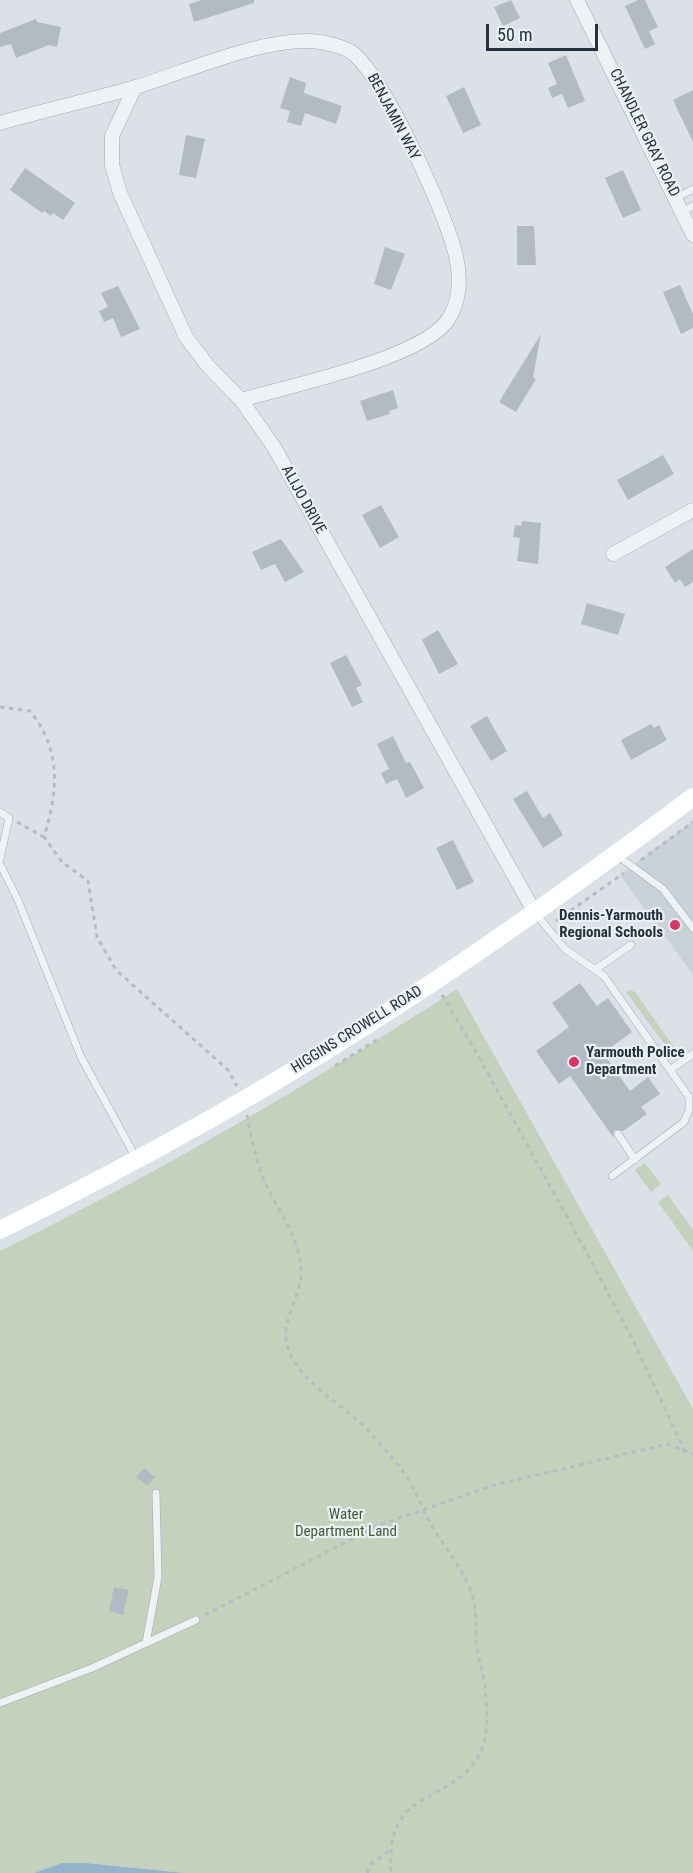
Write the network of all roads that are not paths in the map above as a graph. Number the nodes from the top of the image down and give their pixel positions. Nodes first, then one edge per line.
1 (577, 0) edge
2 (135, 87) junction
3 (0, 123) edge
4 (693, 189) edge
5 (676, 198) junction
6 (688, 209) edge
7 (693, 235) edge
8 (241, 400) junction
9 (693, 510) edge
10 (613, 554) dead end
11 (693, 797) edge
12 (0, 812) edge
13 (616, 854) junction
14 (0, 859) edge
15 (0, 864) edge
16 (535, 913) junction
17 (693, 928) edge
18 (631, 945) dead end
19 (596, 969) junction
20 (693, 1054) edge
21 (671, 1069) junction
22 (618, 1134) dead end
23 (136, 1159) junction
24 (635, 1160) junction
25 (612, 1176) dead end
26 (0, 1230) edge
27 (156, 1493) dead end
28 (196, 1620) road end
29 (147, 1643) junction
30 (0, 1703) edge

1 - 5 street, CHANDLER GRAY ROAD
2 - 3 street, BENJAMIN WAY
2 - 8 street, ALIJO DRIVE
2 - 8 street, BENJAMIN WAY
4 - 5 lane
5 - 6 street, CHANDLER GRAY ROAD
6 - 7 street, CHANDLER GRAY ROAD
8 - 16 street, ALIJO DRIVE
9 - 10 street
11 - 13 main road, HIGGINS CROWELL ROAD
12 - 14 lane
13 - 16 main road, HIGGINS CROWELL ROAD
13 - 17 lane
15 - 23 lane
16 - 19 lane
16 - 23 main road, HIGGINS CROWELL ROAD
18 - 19 lane
19 - 21 lane
20 - 21 lane
21 - 24 lane
22 - 24 lane
23 - 26 main road, HIGGINS CROWELL ROAD
24 - 25 lane
27 - 29 lane
28 - 29 lane
29 - 30 lane

